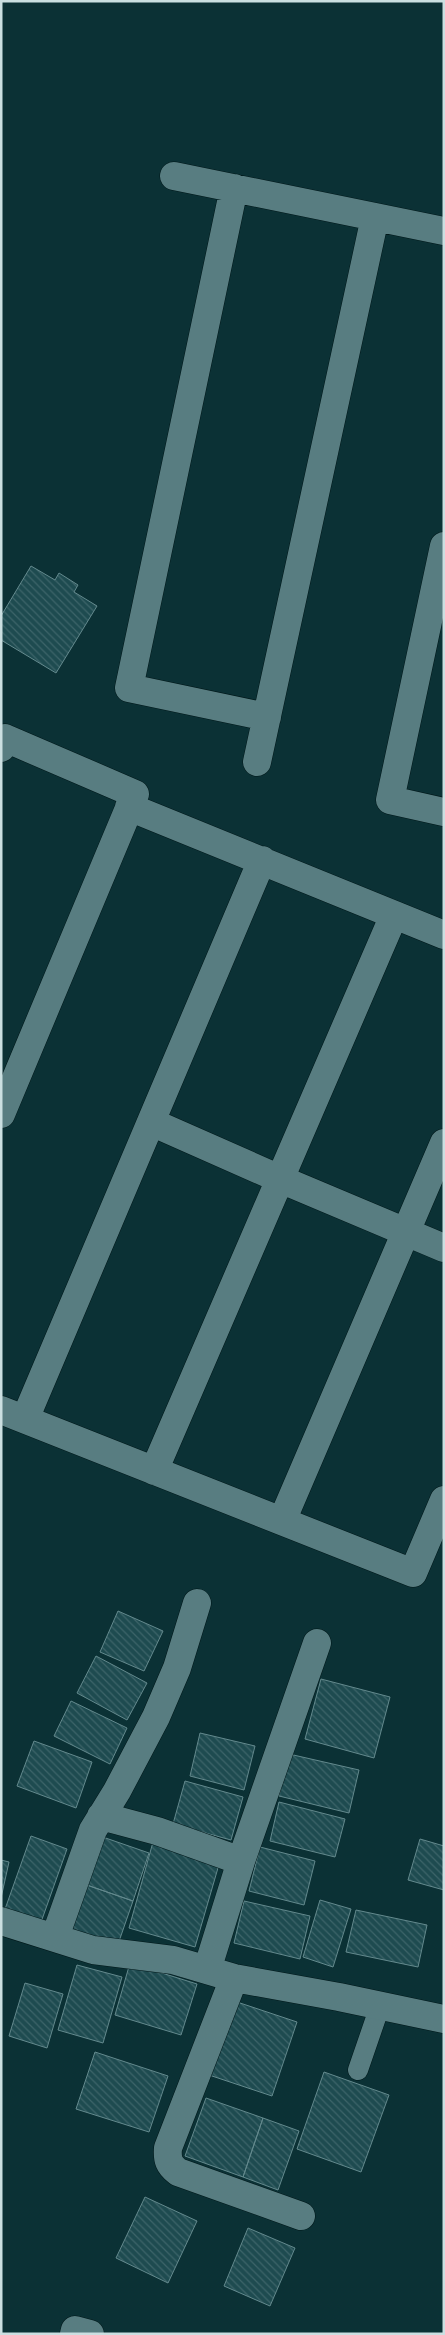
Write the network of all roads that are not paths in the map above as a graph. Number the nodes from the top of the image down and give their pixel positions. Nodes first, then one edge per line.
1 (174, 176) dead end
2 (234, 188) junction
3 (375, 217) junction
4 (444, 231) edge
5 (444, 546) edge
6 (267, 717) junction
7 (1, 748) edge
8 (257, 762) dead end
9 (129, 807) junction
10 (444, 812) edge
11 (262, 860) junction
12 (394, 915) junction
13 (444, 935) edge
14 (1, 1114) edge
15 (151, 1122) junction
16 (444, 1143) edge
17 (280, 1179) junction
18 (406, 1232) junction
19 (444, 1248) edge
20 (13, 1414) edge
21 (154, 1471) junction
22 (444, 1500) edge
23 (282, 1521) junction
24 (197, 1603) dead end
25 (317, 1643) dead end
26 (101, 1816) junction
27 (241, 1860) junction
28 (1, 1921) edge
29 (55, 1937) junction
30 (207, 1970) junction
31 (234, 1978) junction
32 (380, 2006) junction
33 (442, 2013) edge
34 (358, 2070) dead end
35 (301, 2216) dead end
36 (74, 2334) edge
37 (90, 2334) edge

1 - 2 street
2 - 3 street
2 - 6 street
3 - 4 street
3 - 6 street
5 - 10 street
6 - 8 street
7 - 9 street
9 - 11 street
9 - 14 street
11 - 12 street
11 - 15 street
12 - 13 street
12 - 17 street
15 - 17 street
15 - 20 street
16 - 18 street
17 - 18 street
17 - 21 street
18 - 19 street
18 - 23 street
20 - 21 street
21 - 23 street
22 - 23 street
24 - 26 street
25 - 27 street
26 - 27 street
26 - 29 street
27 - 30 street
28 - 29 street
29 - 30 street
30 - 31 street
31 - 32 street
31 - 35 street
32 - 33 street
32 - 34 lane
36 - 37 street

